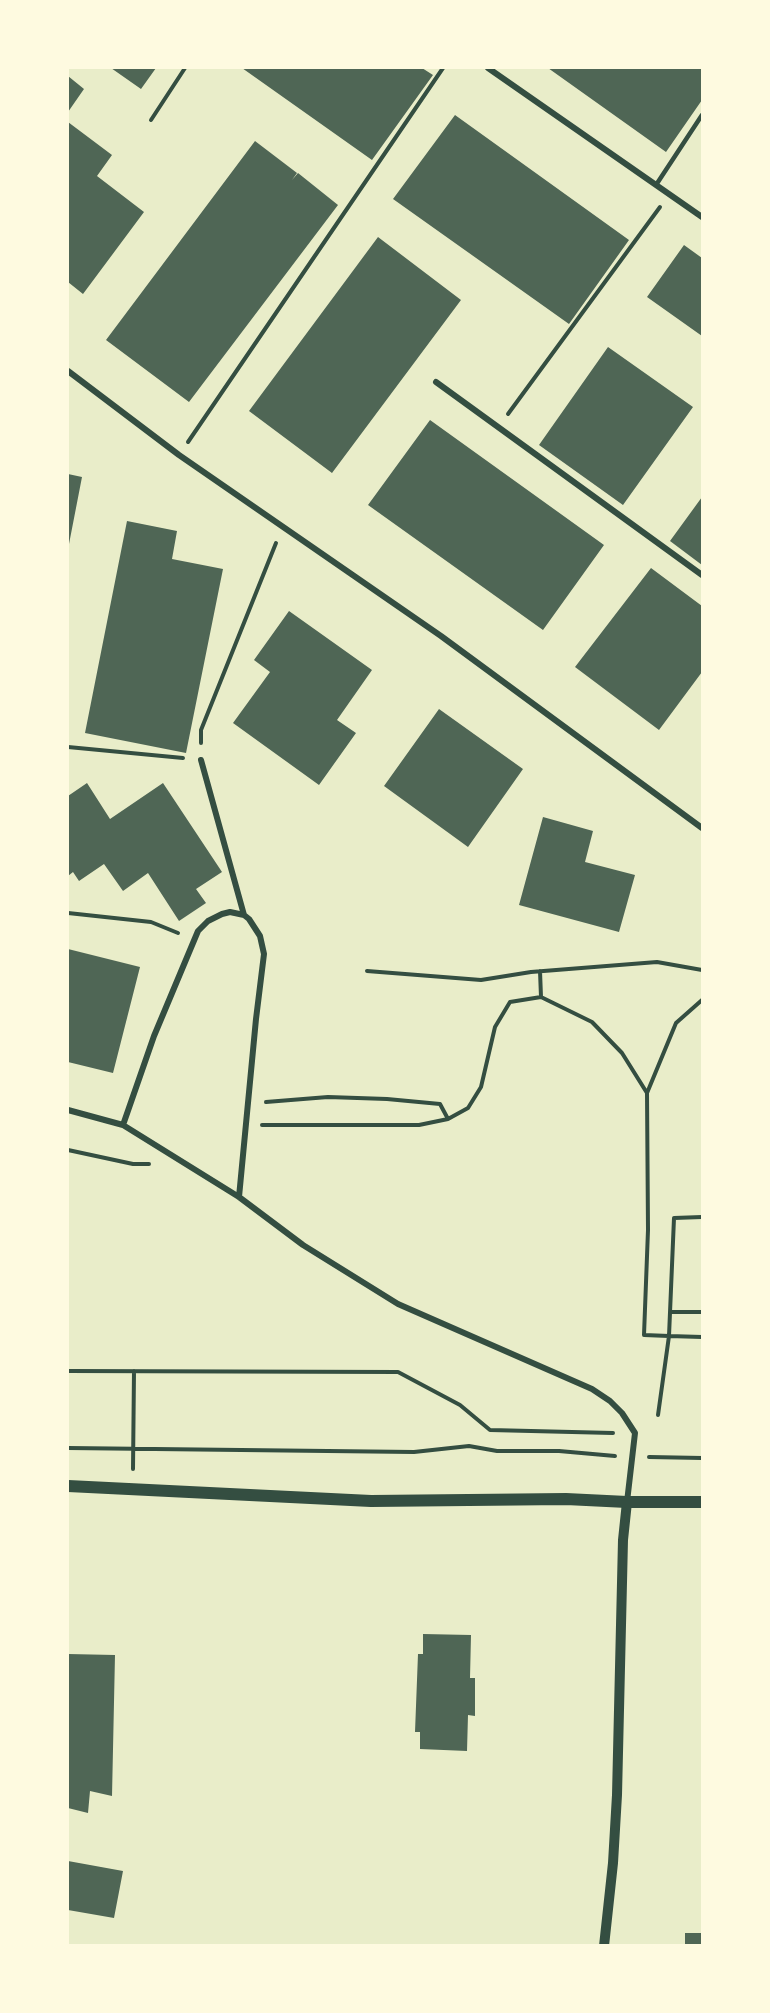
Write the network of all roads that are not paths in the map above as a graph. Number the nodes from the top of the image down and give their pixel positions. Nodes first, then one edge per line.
1 (488, 68) edge
2 (702, 115) edge
3 (656, 186) junction
4 (702, 217) edge
5 (68, 370) edge
6 (436, 382) dead end
7 (702, 574) edge
8 (201, 760) road end
9 (702, 828) edge
10 (244, 915) junction
11 (68, 1110) edge
12 (123, 1125) junction
13 (239, 1197) junction
14 (68, 1486) edge
15 (627, 1502) junction
16 (702, 1502) edge
17 (604, 1946) edge

1 - 3 street
2 - 3 lane
3 - 4 street
5 - 9 street
6 - 7 street
8 - 10 street
10 - 12 street
10 - 13 street
11 - 12 street
12 - 13 street
13 - 15 street
14 - 15 main road
15 - 16 main road
15 - 17 street

